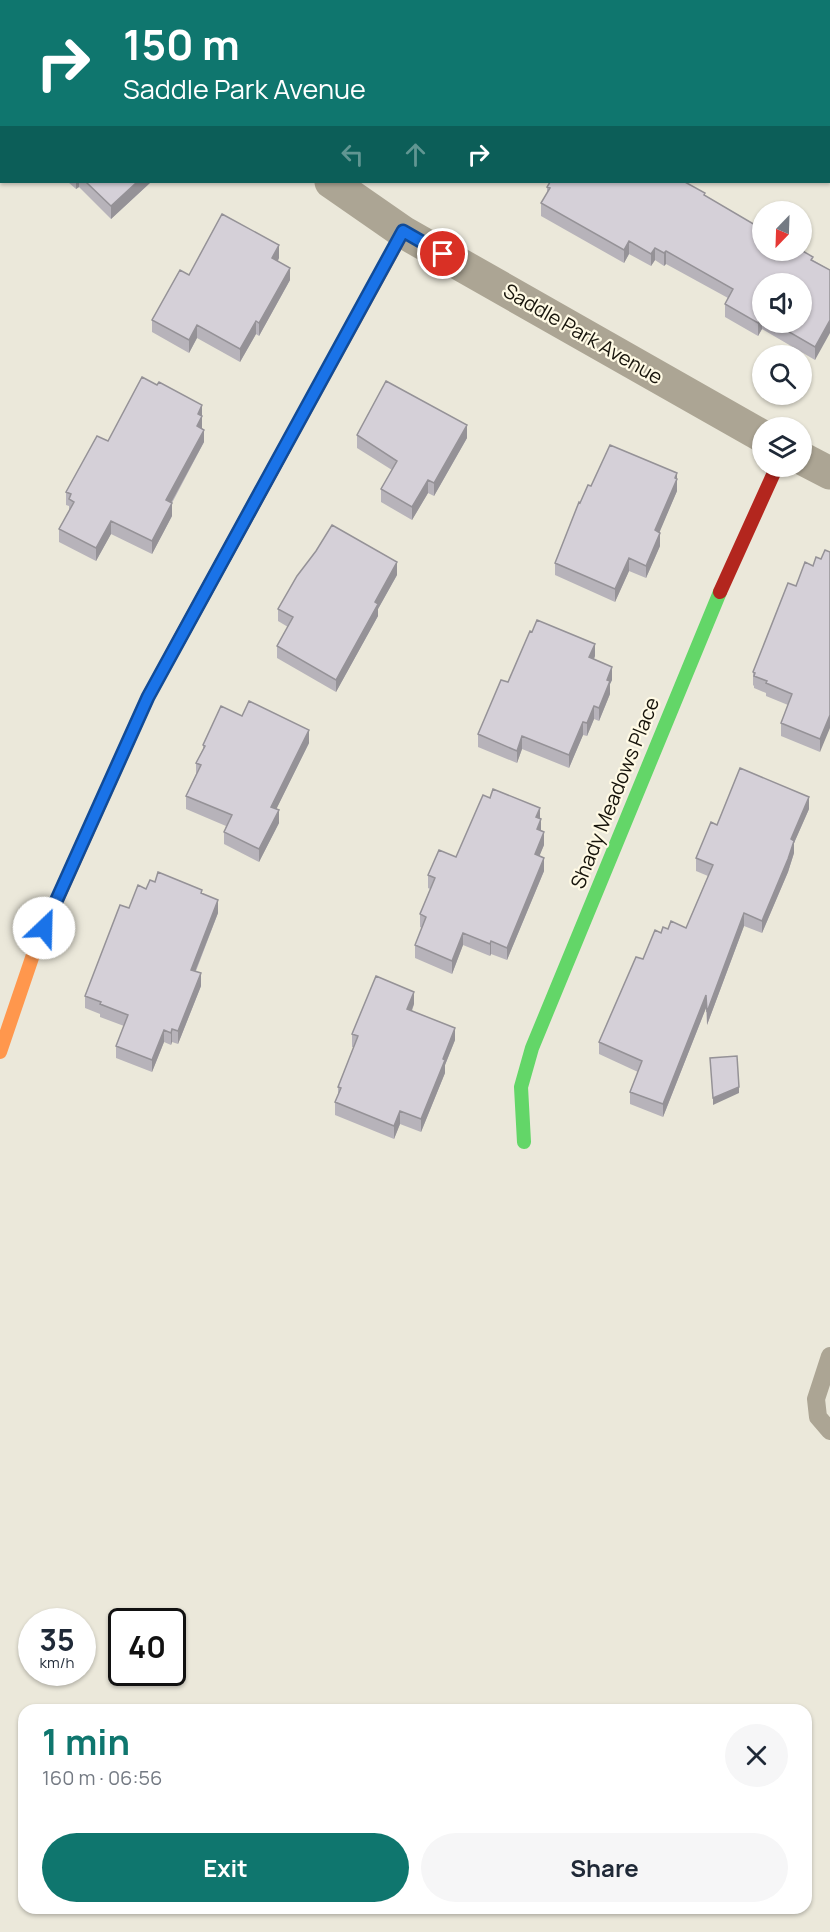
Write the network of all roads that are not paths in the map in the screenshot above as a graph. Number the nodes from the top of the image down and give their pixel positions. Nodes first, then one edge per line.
1 (332, 183) edge
2 (403, 231) junction
3 (752, 430) edge
4 (812, 464) edge
5 (830, 473) edge
6 (772, 477) edge
7 (0, 1052) edge
8 (524, 1143) dead end
9 (830, 1356) edge
10 (830, 1431) edge

1 - 2 street, Saddle Park Avenue
2 - 3 street, Saddle Park Avenue
2 - 7 street
4 - 5 street
6 - 8 street, Shady Meadows Place
9 - 10 lane

